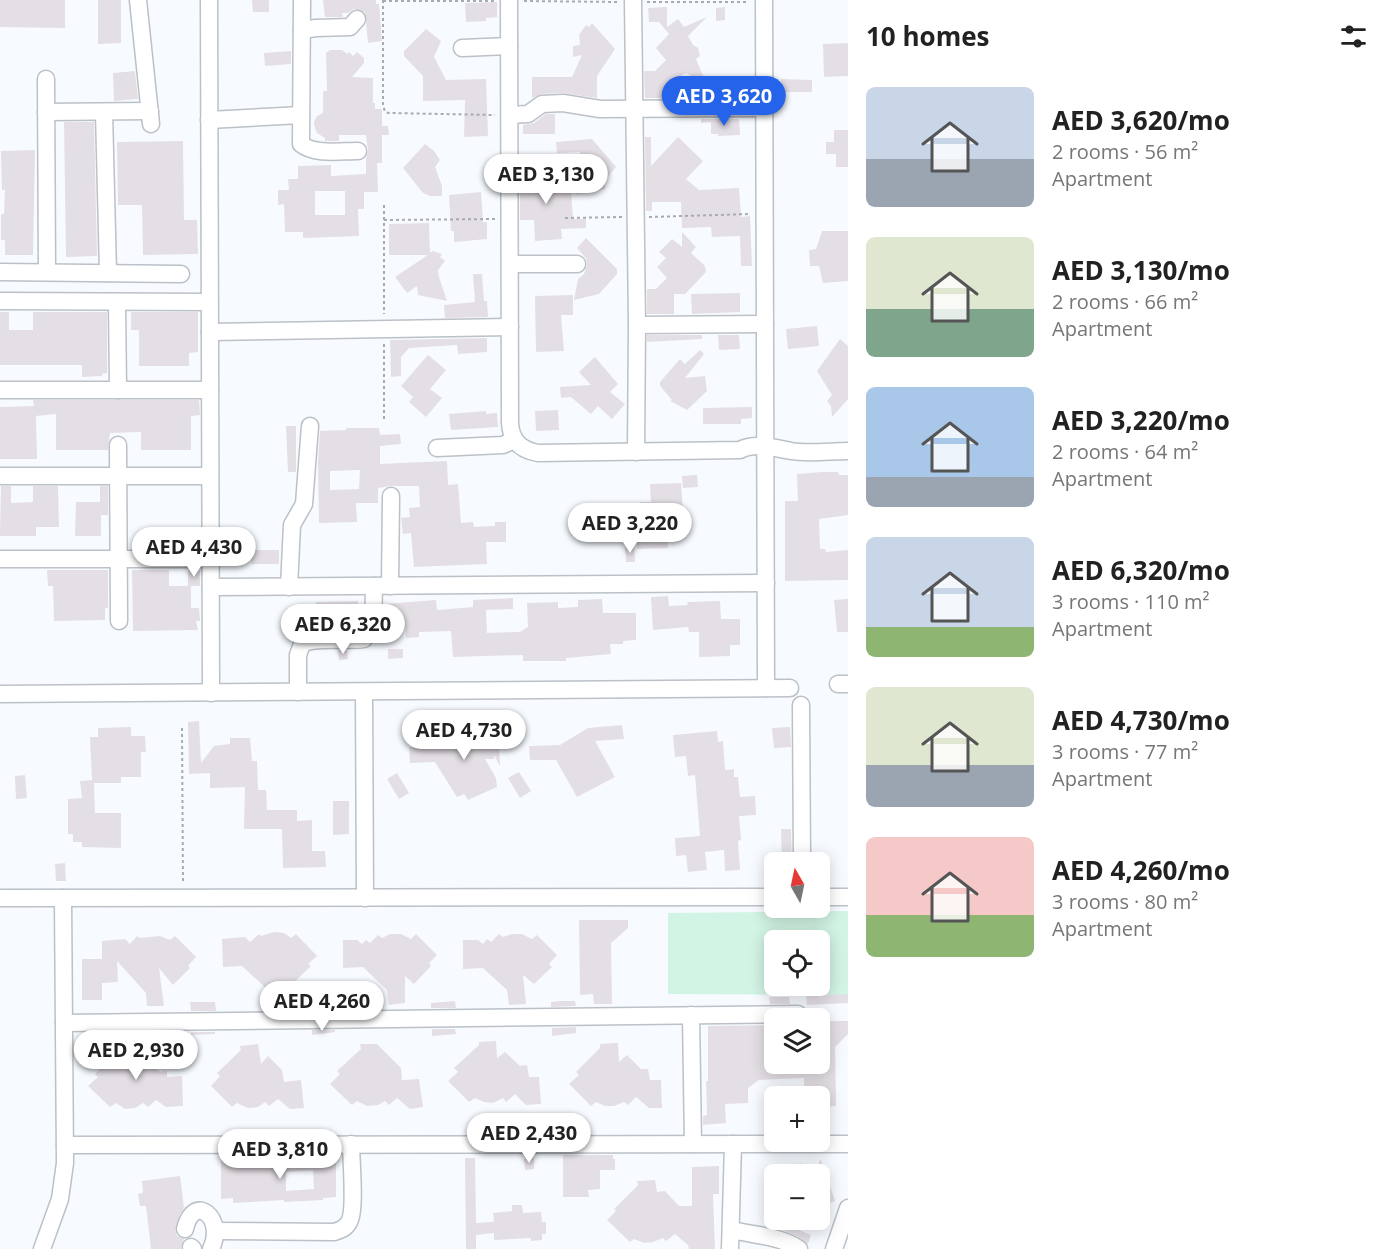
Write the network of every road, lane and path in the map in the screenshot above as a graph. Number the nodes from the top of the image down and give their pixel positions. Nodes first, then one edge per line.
1 (138, 0) edge
2 (209, 0) edge
3 (302, 0) edge
4 (383, 0) edge
5 (509, 1) edge
6 (633, 1) edge
7 (764, 1) edge
8 (357, 19) dead end
9 (302, 30) junction
10 (509, 46) junction
11 (462, 48) dead end
12 (46, 79) dead end
13 (634, 108) junction
14 (764, 108) junction
15 (46, 112) junction
16 (104, 112) junction
17 (301, 115) junction
18 (510, 115) junction
19 (209, 120) junction
20 (358, 151) dead end
21 (384, 205) dead end
22 (764, 214) junction
23 (635, 217) junction
24 (565, 218) dead end
25 (510, 219) junction
26 (384, 220) junction
27 (510, 264) junction
28 (577, 264) dead end
29 (0, 272) edge
30 (47, 272) junction
31 (108, 273) junction
32 (181, 274) dead end
33 (0, 301) edge
34 (117, 302) junction
35 (209, 302) junction
36 (765, 324) junction
37 (637, 325) junction
38 (510, 327) junction
39 (384, 329) junction
40 (210, 332) junction
41 (0, 390) edge
42 (118, 390) junction
43 (210, 390) junction
44 (384, 419) dead end
45 (310, 426) dead end
46 (514, 440) junction
47 (118, 445) dead end
48 (437, 448) dead end
49 (765, 451) junction
50 (848, 451) edge
51 (636, 452) junction
52 (0, 476) edge
53 (118, 476) junction
54 (210, 476) junction
55 (391, 496) dead end
56 (0, 559) edge
57 (119, 559) junction
58 (211, 559) junction
59 (765, 583) junction
60 (382, 586) junction
61 (289, 587) junction
62 (211, 588) junction
63 (119, 621) dead end
64 (766, 688) junction
65 (790, 688) dead end
66 (298, 692) junction
67 (364, 692) junction
68 (211, 693) junction
69 (0, 694) edge
70 (801, 705) dead end
71 (182, 728) dead end
72 (802, 852) edge
73 (764, 897) edge
74 (830, 897) edge
75 (848, 897) edge
76 (0, 898) edge
77 (63, 898) junction
78 (183, 898) junction
79 (365, 898) junction
80 (764, 1014) edge
81 (691, 1015) junction
82 (64, 1023) junction
83 (351, 1144) junction
84 (693, 1144) junction
85 (732, 1144) junction
86 (848, 1144) edge
87 (65, 1145) junction
88 (848, 1208) edge
89 (185, 1229) dead end
90 (732, 1230) junction
91 (216, 1231) junction
92 (42, 1249) edge
93 (211, 1249) edge
94 (730, 1249) edge
95 (799, 1249) edge
96 (834, 1249) edge

1 - 16 street
2 - 19 street
3 - 9 street
4 - 5 path
4 - 18 path
5 - 6 path
5 - 10 street
6 - 7 path
6 - 13 street
7 - 14 street
8 - 9 street
9 - 17 street
10 - 11 street
10 - 18 street
12 - 15 street
13 - 14 street
13 - 18 street
13 - 23 street
14 - 22 street
15 - 16 street
15 - 30 street
16 - 31 street
17 - 19 street
17 - 20 street
18 - 25 street
19 - 35 street
21 - 26 path
22 - 23 path
22 - 36 street
23 - 24 path
23 - 37 street
25 - 26 path
25 - 27 street
26 - 39 path
27 - 28 street
27 - 38 street
29 - 30 street
30 - 31 street
31 - 32 street
33 - 34 street
34 - 35 street
34 - 42 street
35 - 40 street
36 - 37 street
36 - 49 street
37 - 51 street
38 - 39 street
38 - 46 street
39 - 40 street
39 - 44 path
40 - 43 street
41 - 42 street
42 - 43 street
43 - 54 street
45 - 61 street
46 - 48 street
46 - 51 street
47 - 53 street
49 - 50 street
49 - 51 street
49 - 59 street
52 - 53 street
53 - 54 street
53 - 57 street
54 - 58 street
55 - 60 street
56 - 57 street
57 - 58 street
57 - 63 street
58 - 62 street
59 - 60 street
59 - 64 street
60 - 61 street
60 - 66 street
61 - 62 street
62 - 68 street
64 - 65 street
64 - 67 street
66 - 67 street
66 - 68 street
67 - 79 street
68 - 69 street
70 - 72 street
71 - 78 path
73 - 79 street
74 - 75 street
76 - 77 street
77 - 78 street
77 - 82 street
78 - 79 street
80 - 81 street
81 - 82 street
81 - 84 street
82 - 87 street
83 - 84 street
83 - 87 street
83 - 91 street
84 - 85 street
85 - 86 street
85 - 90 street
87 - 92 street
88 - 96 street
89 - 91 street
90 - 94 street
90 - 95 street
91 - 93 street

